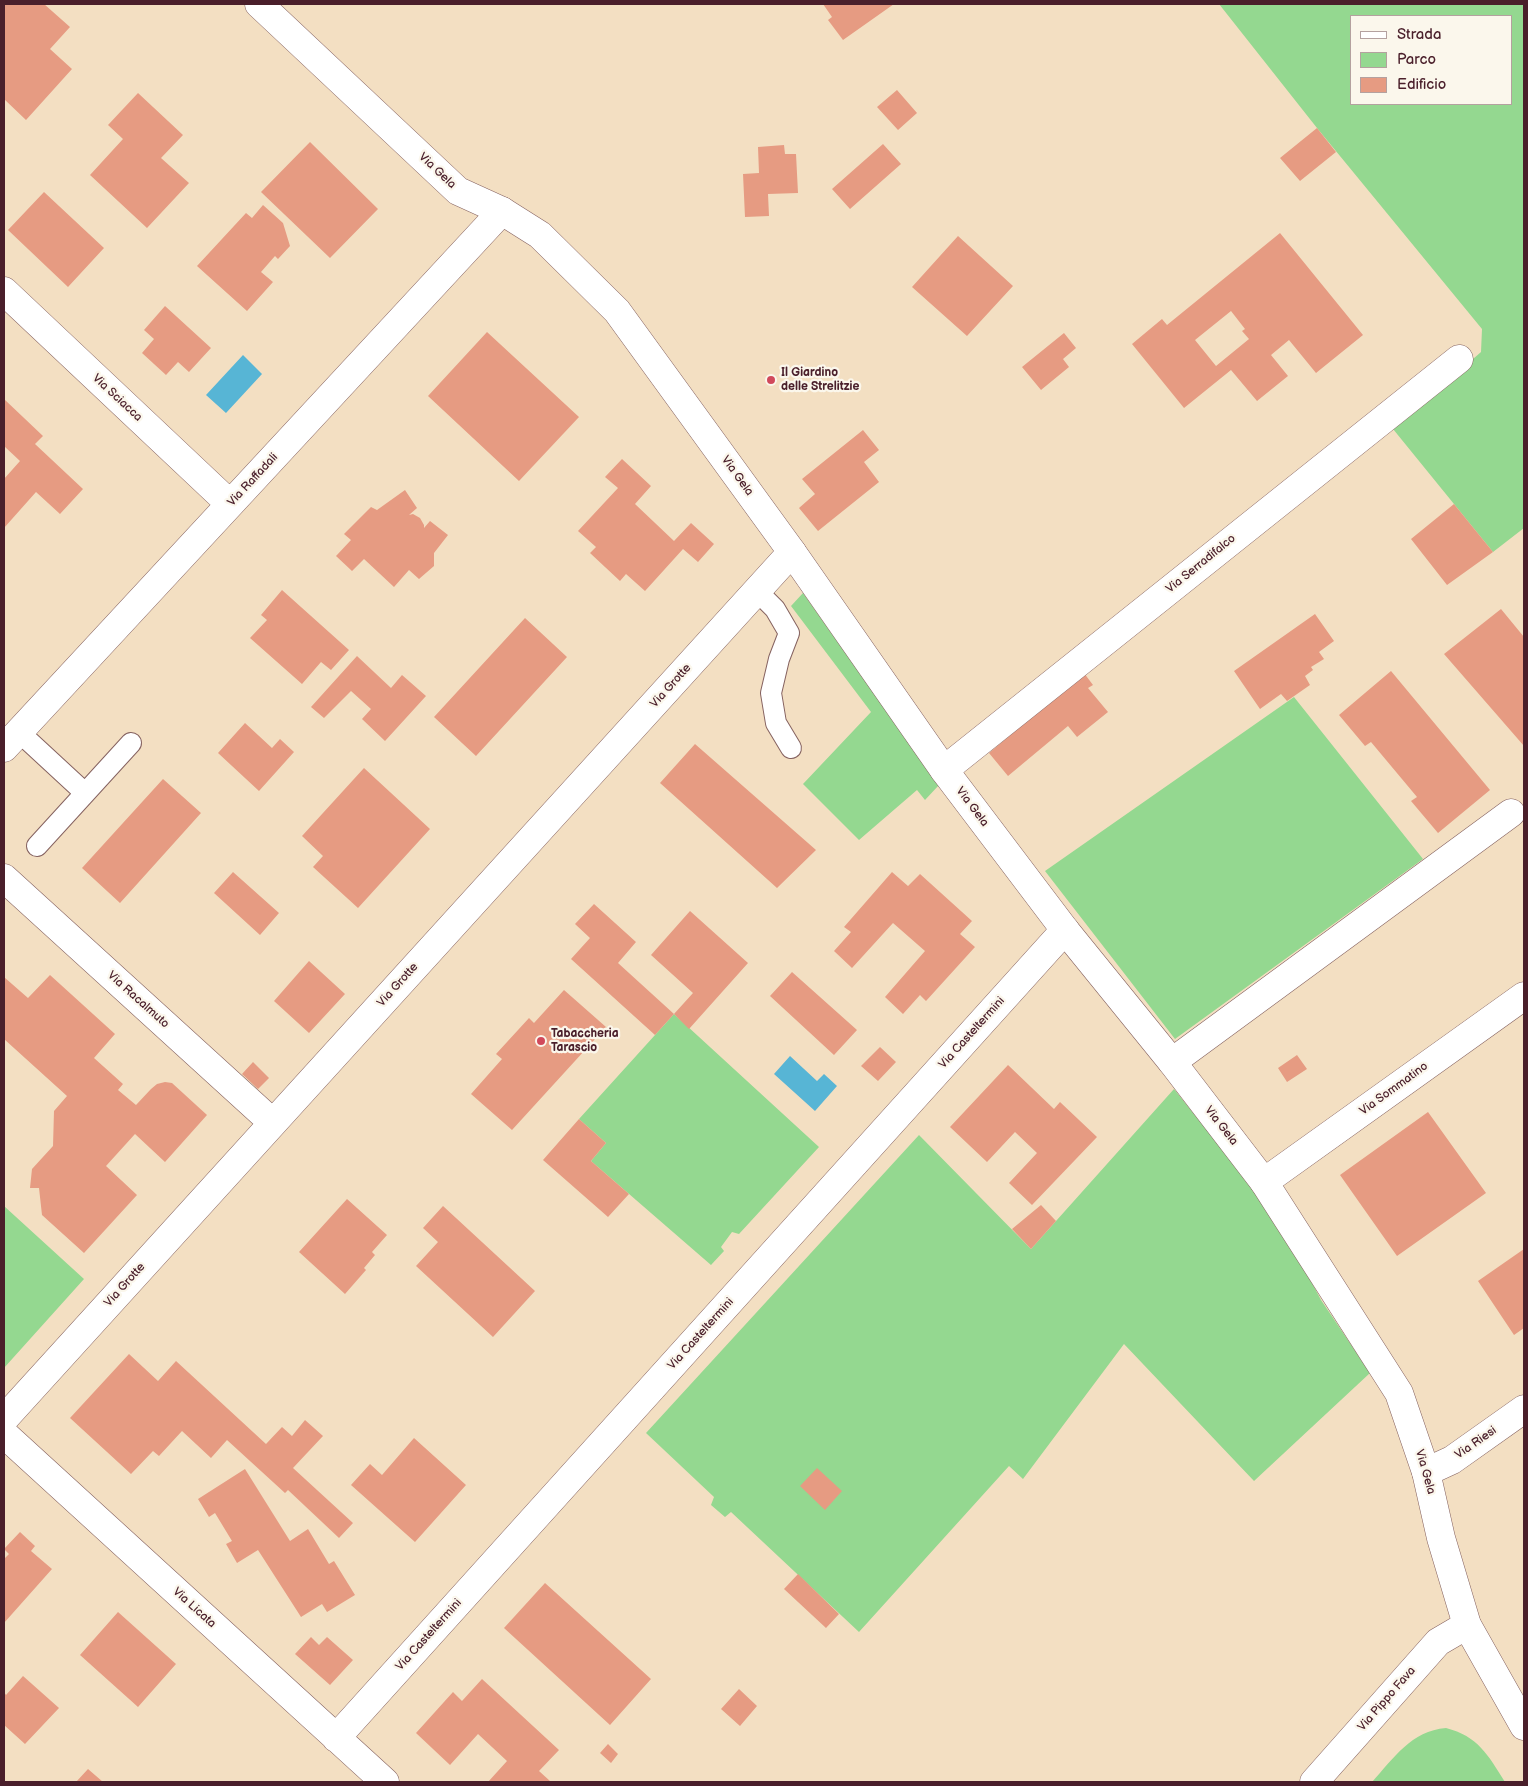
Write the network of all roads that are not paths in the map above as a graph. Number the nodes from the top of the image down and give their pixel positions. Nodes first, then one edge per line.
1 (259, 4) edge
2 (502, 211) junction
3 (4, 291) edge
4 (1459, 359) dead end
5 (230, 504) junction
6 (792, 552) junction
7 (757, 591) junction
8 (11, 740) edge
9 (131, 743) dead end
10 (791, 748) dead end
11 (944, 770) junction
12 (86, 793) junction
13 (1512, 813) dead end
14 (37, 846) dead end
15 (4, 878) edge
16 (1065, 930) junction
17 (1524, 996) edge
18 (1172, 1062) junction
19 (273, 1123) junction
20 (1264, 1182) junction
21 (1524, 1409) edge
22 (4, 1419) edge
23 (4, 1434) edge
24 (1426, 1472) junction
25 (1467, 1625) junction
26 (1524, 1726) edge
27 (336, 1738) junction
28 (385, 1782) edge
29 (1314, 1782) edge

1 - 2 street, Via Gela
2 - 5 street, Via Raffadali
2 - 6 street, Via Gela
3 - 5 street, Via Sciacca
4 - 11 street, Via Serradifalco
5 - 8 street, Via Raffadali
6 - 7 street, Via Grotte
6 - 11 street, Via Gela
7 - 10 lane
7 - 19 street, Via Grotte
8 - 12 lane
9 - 12 lane
11 - 16 street, Via Gela
12 - 14 lane
13 - 18 street
15 - 19 street, Via Racalmuto
16 - 18 street, Via Gela
16 - 27 street, Via Casteltermini
17 - 20 street, Via Sommatino
18 - 20 street, Via Gela
19 - 22 street, Via Grotte
20 - 24 street, Via Gela
21 - 24 street, Via Riesi
23 - 27 street, Via Licata
24 - 25 street, Via Gela
25 - 26 street, Via Gela
25 - 29 street, Via Pippo Fava
27 - 28 street, Via Licata

